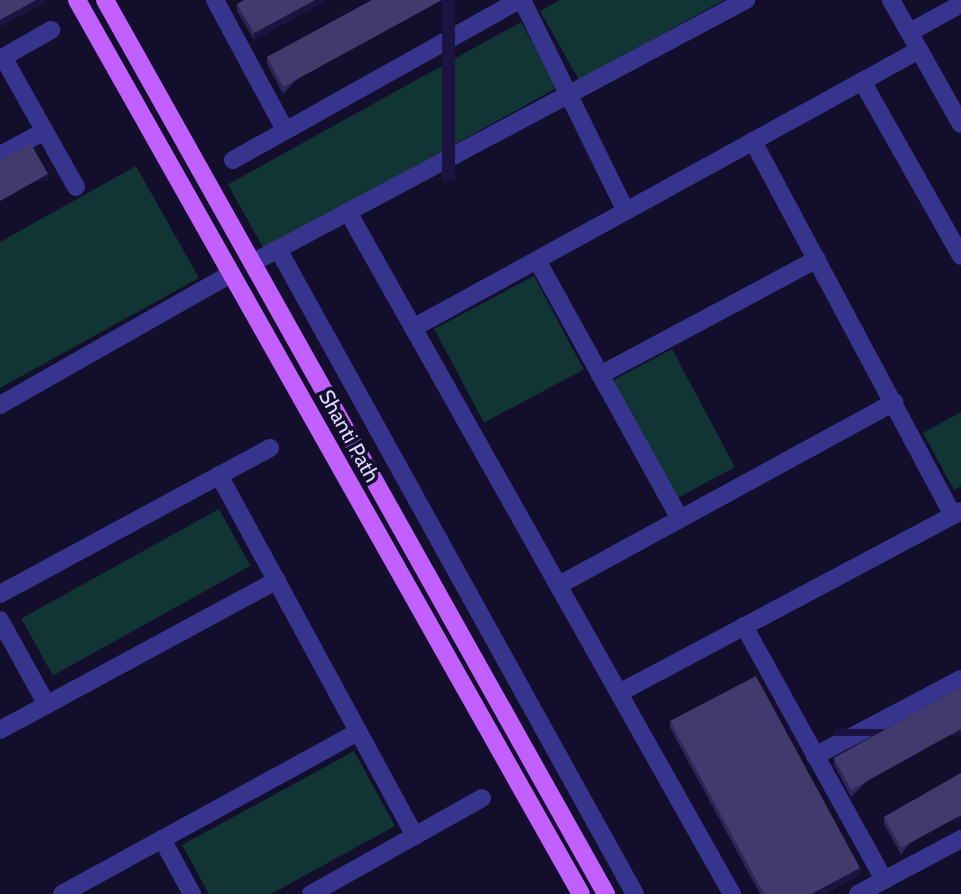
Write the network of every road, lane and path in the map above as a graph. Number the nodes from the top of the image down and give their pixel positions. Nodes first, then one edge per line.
1 (77, 0) edge
2 (105, 0) edge
3 (520, 0) edge
4 (746, 0) edge
5 (891, 0) edge
6 (217, 1) edge
7 (961, 4) edge
8 (51, 30) dead end
9 (909, 32) junction
10 (919, 50) junction
11 (2, 58) edge
12 (862, 80) junction
13 (568, 93) junction
14 (961, 124) edge
15 (285, 130) junction
16 (43, 132) junction
17 (753, 141) junction
18 (0, 155) edge
19 (233, 160) dead end
20 (76, 187) dead end
21 (626, 211) junction
22 (348, 212) junction
23 (278, 249) junction
24 (961, 256) edge
25 (817, 259) junction
26 (537, 260) junction
27 (252, 263) junction
28 (231, 274) junction
29 (413, 328) junction
30 (600, 375) junction
31 (894, 402) junction
32 (0, 405) edge
33 (270, 448) dead end
34 (219, 475) junction
35 (957, 513) edge
36 (680, 519) junction
37 (277, 579) junction
38 (559, 584) junction
39 (0, 594) edge
40 (0, 620) edge
41 (744, 626) junction
42 (961, 679) edge
43 (619, 693) junction
44 (47, 705) junction
45 (0, 730) edge
46 (358, 732) junction
47 (815, 755) junction
48 (482, 798) dead end
49 (415, 836) junction
50 (162, 839) junction
51 (961, 839) edge
52 (884, 880) junction
53 (62, 894) edge
54 (192, 894) edge
55 (311, 894) edge
56 (581, 894) edge
57 (606, 894) edge
58 (635, 894) edge
59 (733, 894) edge
60 (858, 894) edge

1 - 28 main road, Shanti Path
2 - 27 main road
3 - 13 street
3 - 15 street
4 - 13 street
5 - 9 street
6 - 15 street
7 - 9 street
8 - 11 street
9 - 10 street
10 - 12 street
10 - 14 street
11 - 16 street
12 - 17 street
12 - 24 street
13 - 21 street
13 - 22 street
15 - 19 street
16 - 18 street
16 - 20 street
17 - 21 street
17 - 25 street
21 - 26 street
22 - 23 street
22 - 29 street
23 - 27 street
23 - 58 street
25 - 30 street
25 - 31 street
26 - 29 street
26 - 30 street
27 - 57 main road
28 - 32 street
28 - 56 main road, Shanti Path
29 - 38 street
30 - 36 street
31 - 35 street
31 - 36 street
33 - 34 street
34 - 37 street
34 - 39 street
35 - 41 street
36 - 38 street
37 - 44 street
37 - 46 street
38 - 43 street
40 - 44 street
41 - 43 street
41 - 47 street
42 - 47 street
43 - 59 street
44 - 45 street
46 - 49 street
46 - 50 street
47 - 52 street
48 - 49 street
49 - 55 street
50 - 53 street
50 - 54 street
51 - 52 street
52 - 60 street

